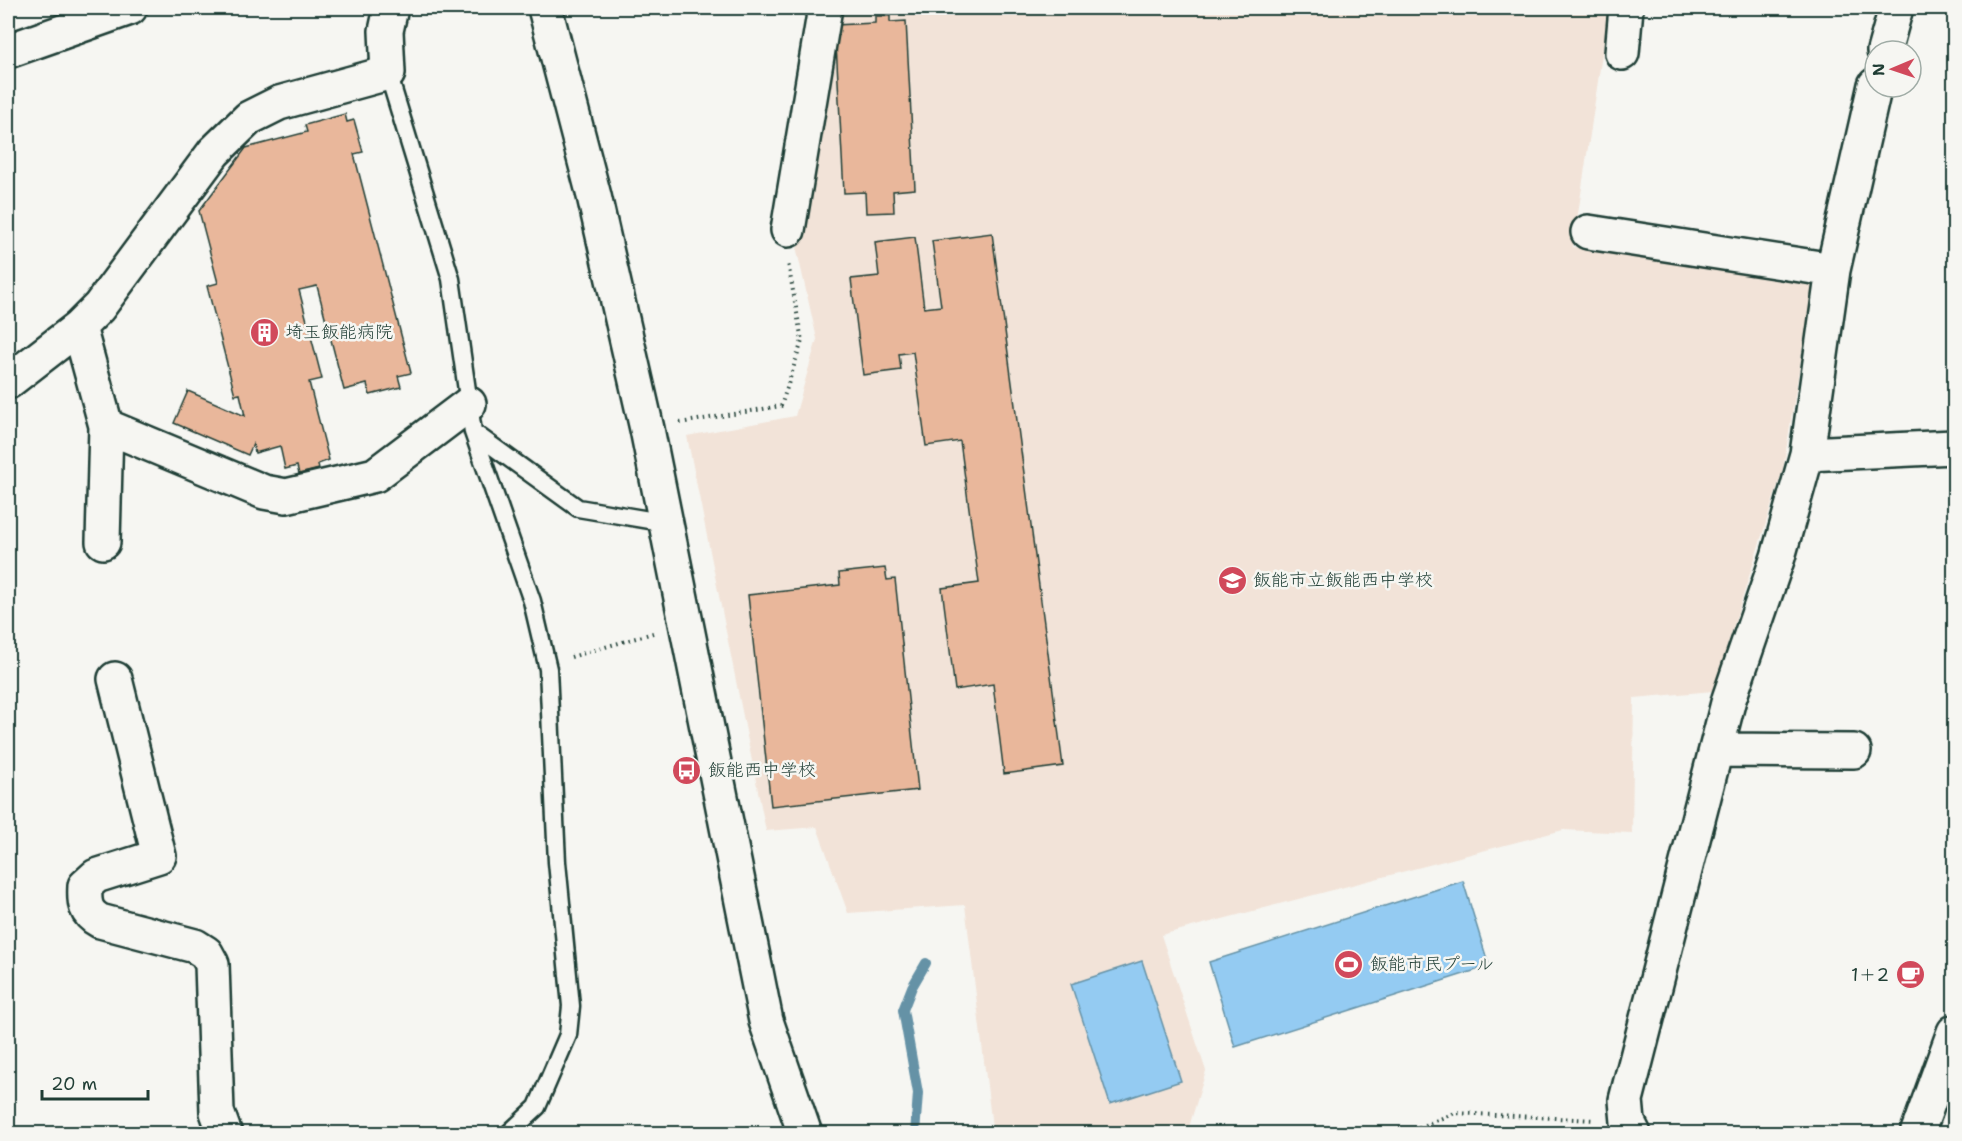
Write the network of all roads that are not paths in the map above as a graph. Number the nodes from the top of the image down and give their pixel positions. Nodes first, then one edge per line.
1 (130, 8) edge
2 (391, 8) edge
3 (545, 8) edge
4 (825, 8) edge
5 (1626, 8) edge
6 (1896, 8) edge
7 (1887, 39) edge
8 (8, 51) edge
9 (1622, 53) dead end
10 (388, 73) junction
11 (1872, 99) edge
12 (788, 230) road end
13 (1588, 232) dead end
14 (1833, 270) junction
15 (79, 327) junction
16 (8, 382) edge
17 (471, 418) junction
18 (106, 426) junction
19 (1954, 447) edge
20 (1807, 454) junction
21 (667, 523) junction
22 (103, 542) dead end
23 (115, 679) dead end
24 (1716, 750) junction
25 (1854, 751) dead end
26 (1954, 1032) edge
27 (1631, 1128) edge
28 (225, 1134) edge
29 (508, 1134) edge
30 (805, 1134) edge
31 (1917, 1134) edge

1 - 8 street
2 - 10 street
3 - 21 street
4 - 12 street
5 - 9 street
6 - 7 street
10 - 15 street
10 - 17 lane
11 - 14 street
13 - 14 street
14 - 20 street
15 - 16 street
15 - 18 street
17 - 18 street
17 - 21 lane
17 - 29 lane
18 - 22 street
19 - 20 street
20 - 24 street
21 - 30 street
23 - 28 street
24 - 25 street
24 - 27 street
26 - 31 street

